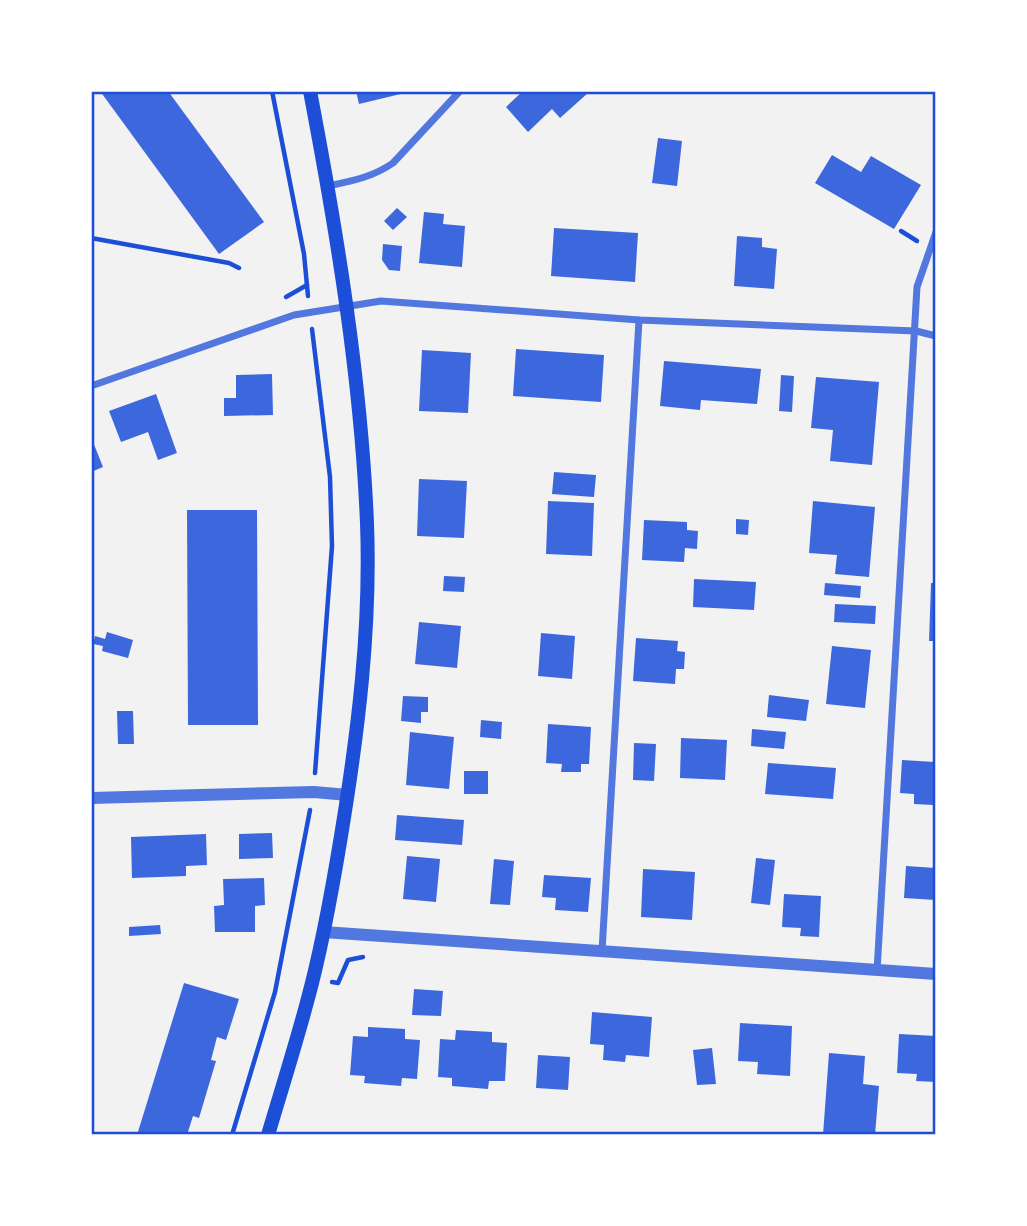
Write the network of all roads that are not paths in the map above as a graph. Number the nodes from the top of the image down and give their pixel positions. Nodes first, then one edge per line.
1 (310, 91) edge
2 (460, 91) edge
3 (328, 186) junction
4 (936, 232) edge
5 (345, 307) junction
6 (639, 320) junction
7 (916, 331) junction
8 (936, 336) edge
9 (91, 386) edge
10 (348, 795) junction
11 (91, 798) edge
12 (323, 932) junction
13 (602, 951) junction
14 (877, 971) junction
15 (936, 974) edge
16 (268, 1135) edge

1 - 3 main road
2 - 3 street
3 - 5 main road
4 - 7 street
5 - 6 street
5 - 9 street
5 - 10 main road
6 - 7 street
6 - 13 street
7 - 8 street
7 - 14 street
10 - 11 street
10 - 12 main road
12 - 13 street
12 - 16 main road
13 - 14 street
14 - 15 street

